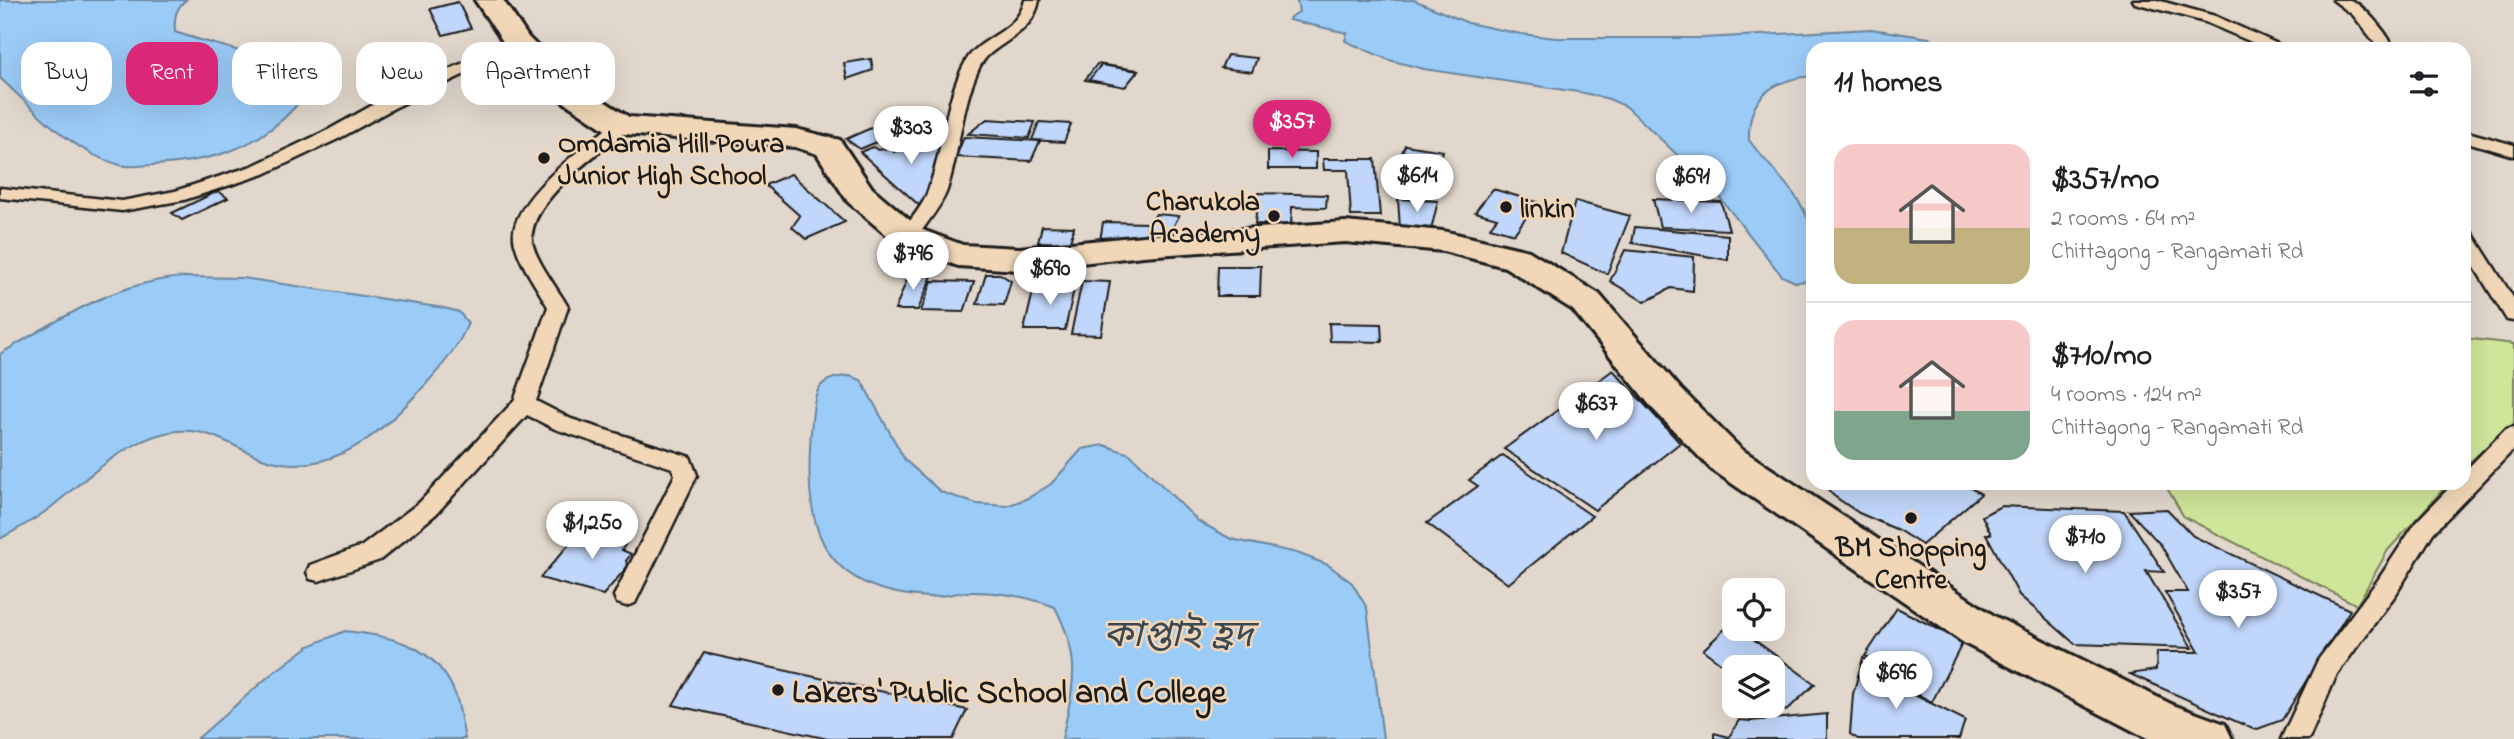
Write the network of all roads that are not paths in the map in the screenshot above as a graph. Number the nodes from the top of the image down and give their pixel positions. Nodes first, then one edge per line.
1 (489, 0) edge
2 (1032, 0) edge
3 (2140, 0) edge
4 (2340, 0) edge
5 (517, 42) edge
6 (2264, 42) edge
7 (2383, 42) edge
8 (461, 70) edge
9 (589, 105) edge
10 (621, 126) junction
11 (2471, 138) edge
12 (2514, 151) edge
13 (0, 193) edge
14 (908, 236) junction
15 (2471, 246) edge
16 (2514, 316) edge
17 (524, 404) junction
18 (2514, 435) edge
19 (2471, 477) edge
20 (2459, 490) edge
21 (319, 572) dead end
22 (625, 596) dead end
23 (2207, 739) edge
24 (2295, 739) edge

1 - 5 highway
2 - 14 street
3 - 6 street
4 - 7 street
8 - 13 street
9 - 10 highway
10 - 14 highway
10 - 17 street
11 - 12 street
14 - 23 highway
15 - 16 street
17 - 21 street
17 - 22 street
18 - 19 street
20 - 24 street

